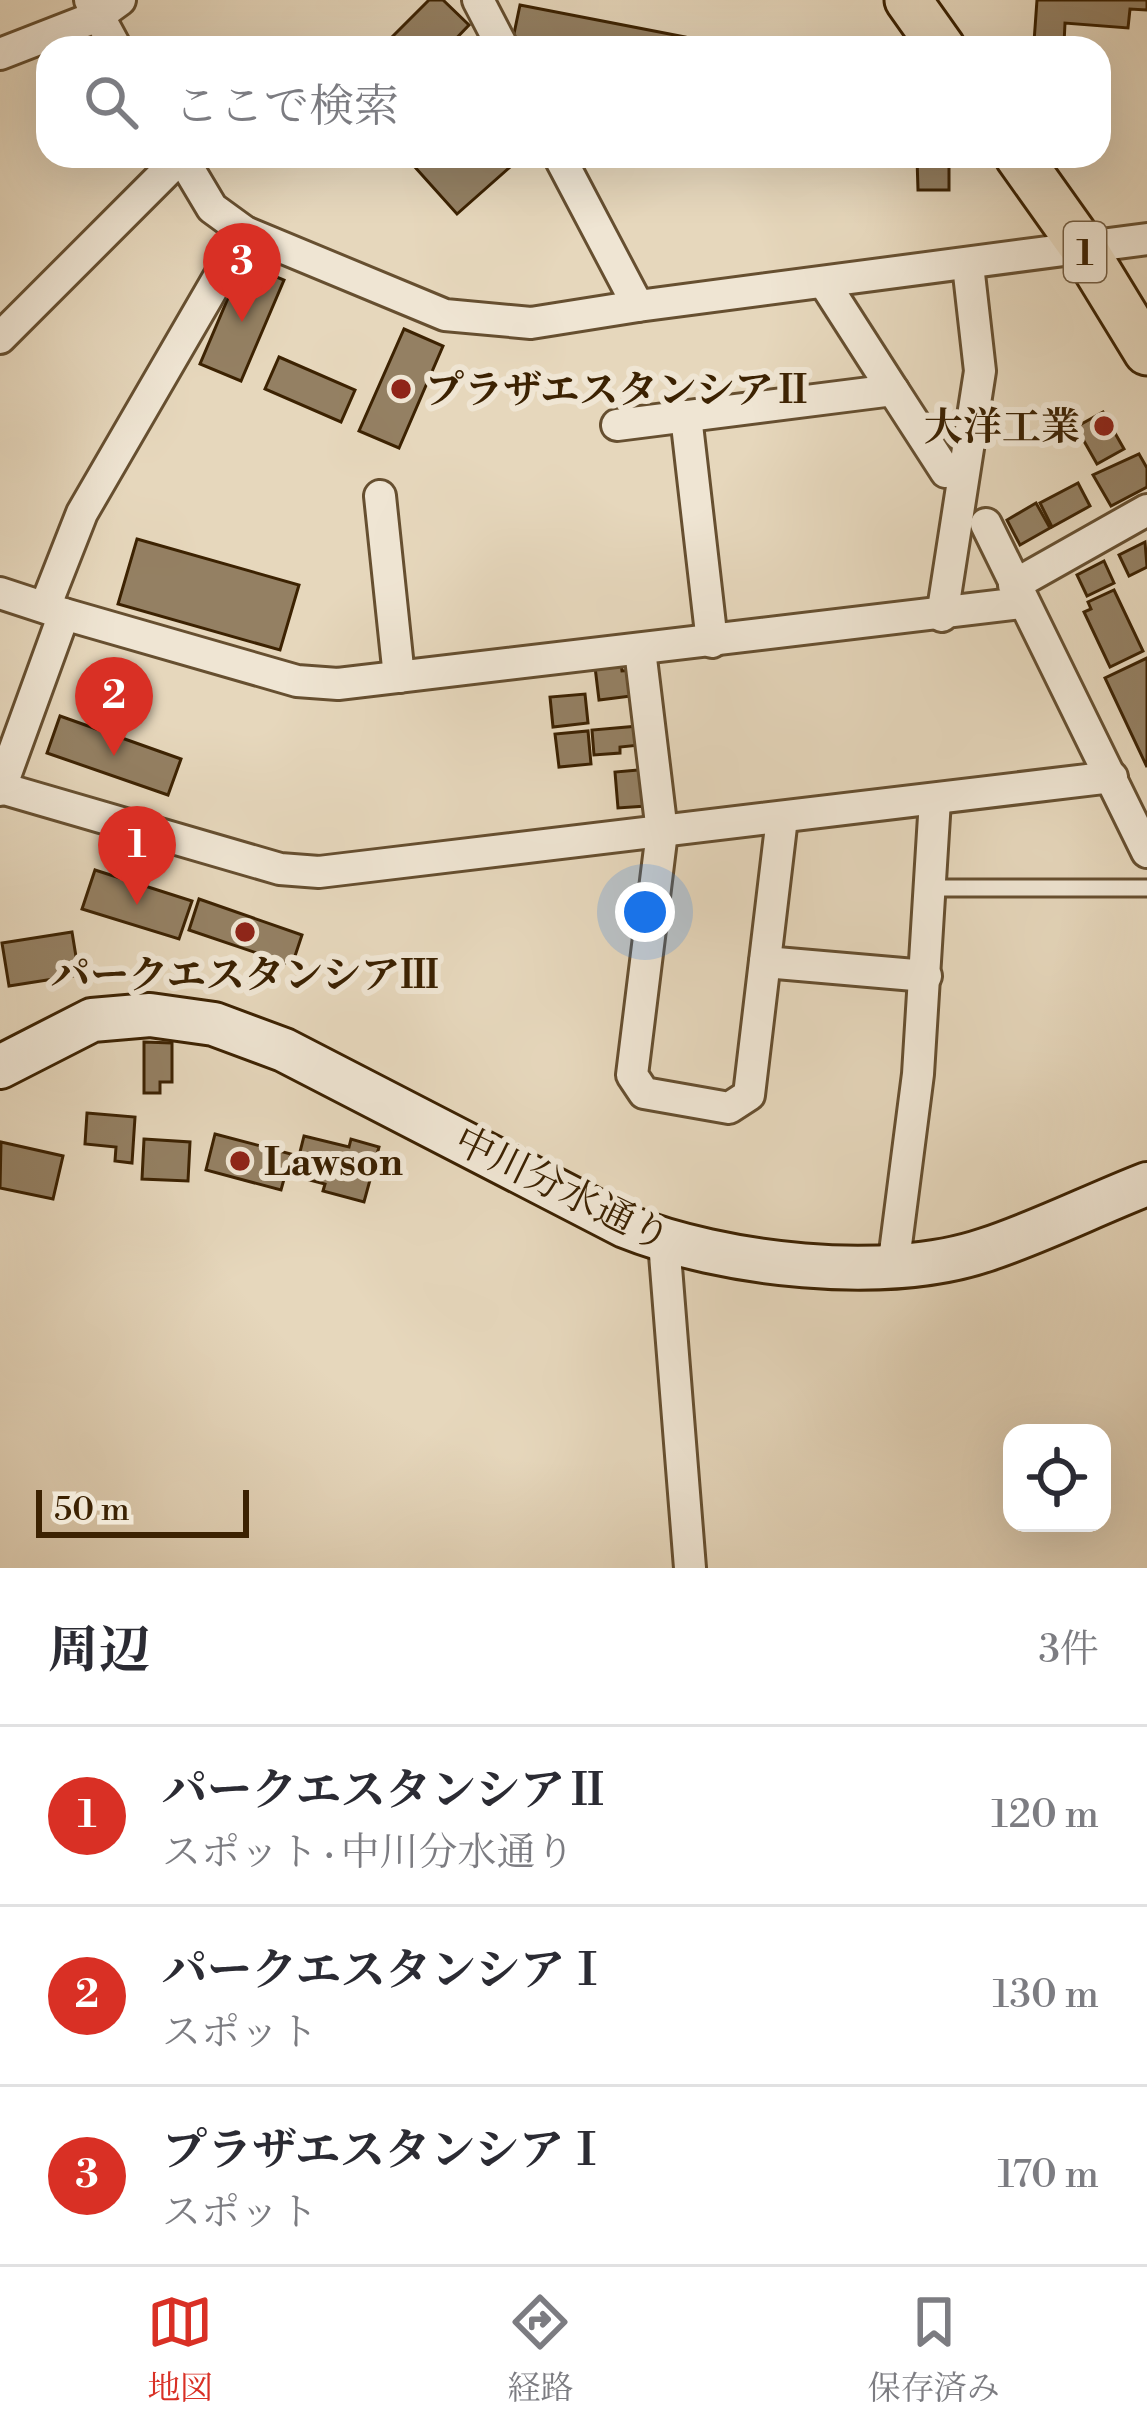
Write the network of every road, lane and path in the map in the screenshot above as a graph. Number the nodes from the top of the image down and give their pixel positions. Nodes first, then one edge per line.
1 (478, 0) edge
2 (908, 0) edge
3 (944, 0) edge
4 (103, 5) edge
5 (38, 36) edge
6 (112, 36) edge
7 (497, 36) edge
8 (934, 36) edge
9 (969, 36) edge
10 (36, 37) edge
11 (0, 54) edge
12 (170, 168) edge
13 (188, 168) edge
14 (566, 168) edge
15 (1031, 168) edge
16 (1061, 168) edge
17 (245, 232) junction
18 (1115, 244) edge
19 (968, 266) junction
20 (825, 284) junction
21 (1147, 297) edge
22 (638, 306) junction
23 (1, 335) edge
24 (1147, 352) edge
25 (893, 390) junction
26 (686, 416) junction
27 (617, 425) dead end
28 (946, 472) dead end
29 (380, 496) dead end
30 (1147, 510) edge
31 (986, 524) dead end
32 (0, 592) edge
33 (1018, 594) junction
34 (54, 610) junction
35 (942, 616) junction
36 (712, 642) junction
37 (640, 650) junction
38 (399, 677) junction
39 (1112, 777) junction
40 (0, 789) edge
41 (935, 800) junction
42 (782, 818) junction
43 (662, 832) junction
44 (1147, 852) edge
45 (933, 888) junction
46 (1147, 888) edge
47 (765, 962) junction
48 (926, 976) junction
49 (0, 1067) edge
50 (1147, 1184) edge
51 (664, 1242) junction
52 (893, 1268) junction
53 (690, 1568) edge

1 - 7 street
2 - 8 main road
3 - 9 main road
4 - 5 street
4 - 6 street
10 - 11 street
12 - 23 street
13 - 17 street
14 - 22 street
15 - 18 main road, 1
16 - 18 main road, 1
17 - 22 street
17 - 34 street
18 - 19 street
18 - 21 main road, 1
18 - 24 main road, 1
19 - 20 street
19 - 35 street
20 - 22 street
20 - 25 street
25 - 26 street
25 - 28 street
26 - 27 street
26 - 36 street
29 - 38 street
30 - 33 street
31 - 33 street
32 - 34 street
33 - 35 street
33 - 39 street
34 - 38 street
34 - 40 street
35 - 36 street
36 - 37 street
37 - 38 street
37 - 43 street
39 - 41 street
39 - 44 street
40 - 43 street
41 - 42 street
41 - 45 street
42 - 43 street
42 - 47 street
43 - 47 street
45 - 46 lane
45 - 48 street
47 - 48 street
48 - 52 street
49 - 51 street, 中川分水通り
50 - 52 street, 中川分水通り
51 - 52 street, 中川分水通り
51 - 53 street

